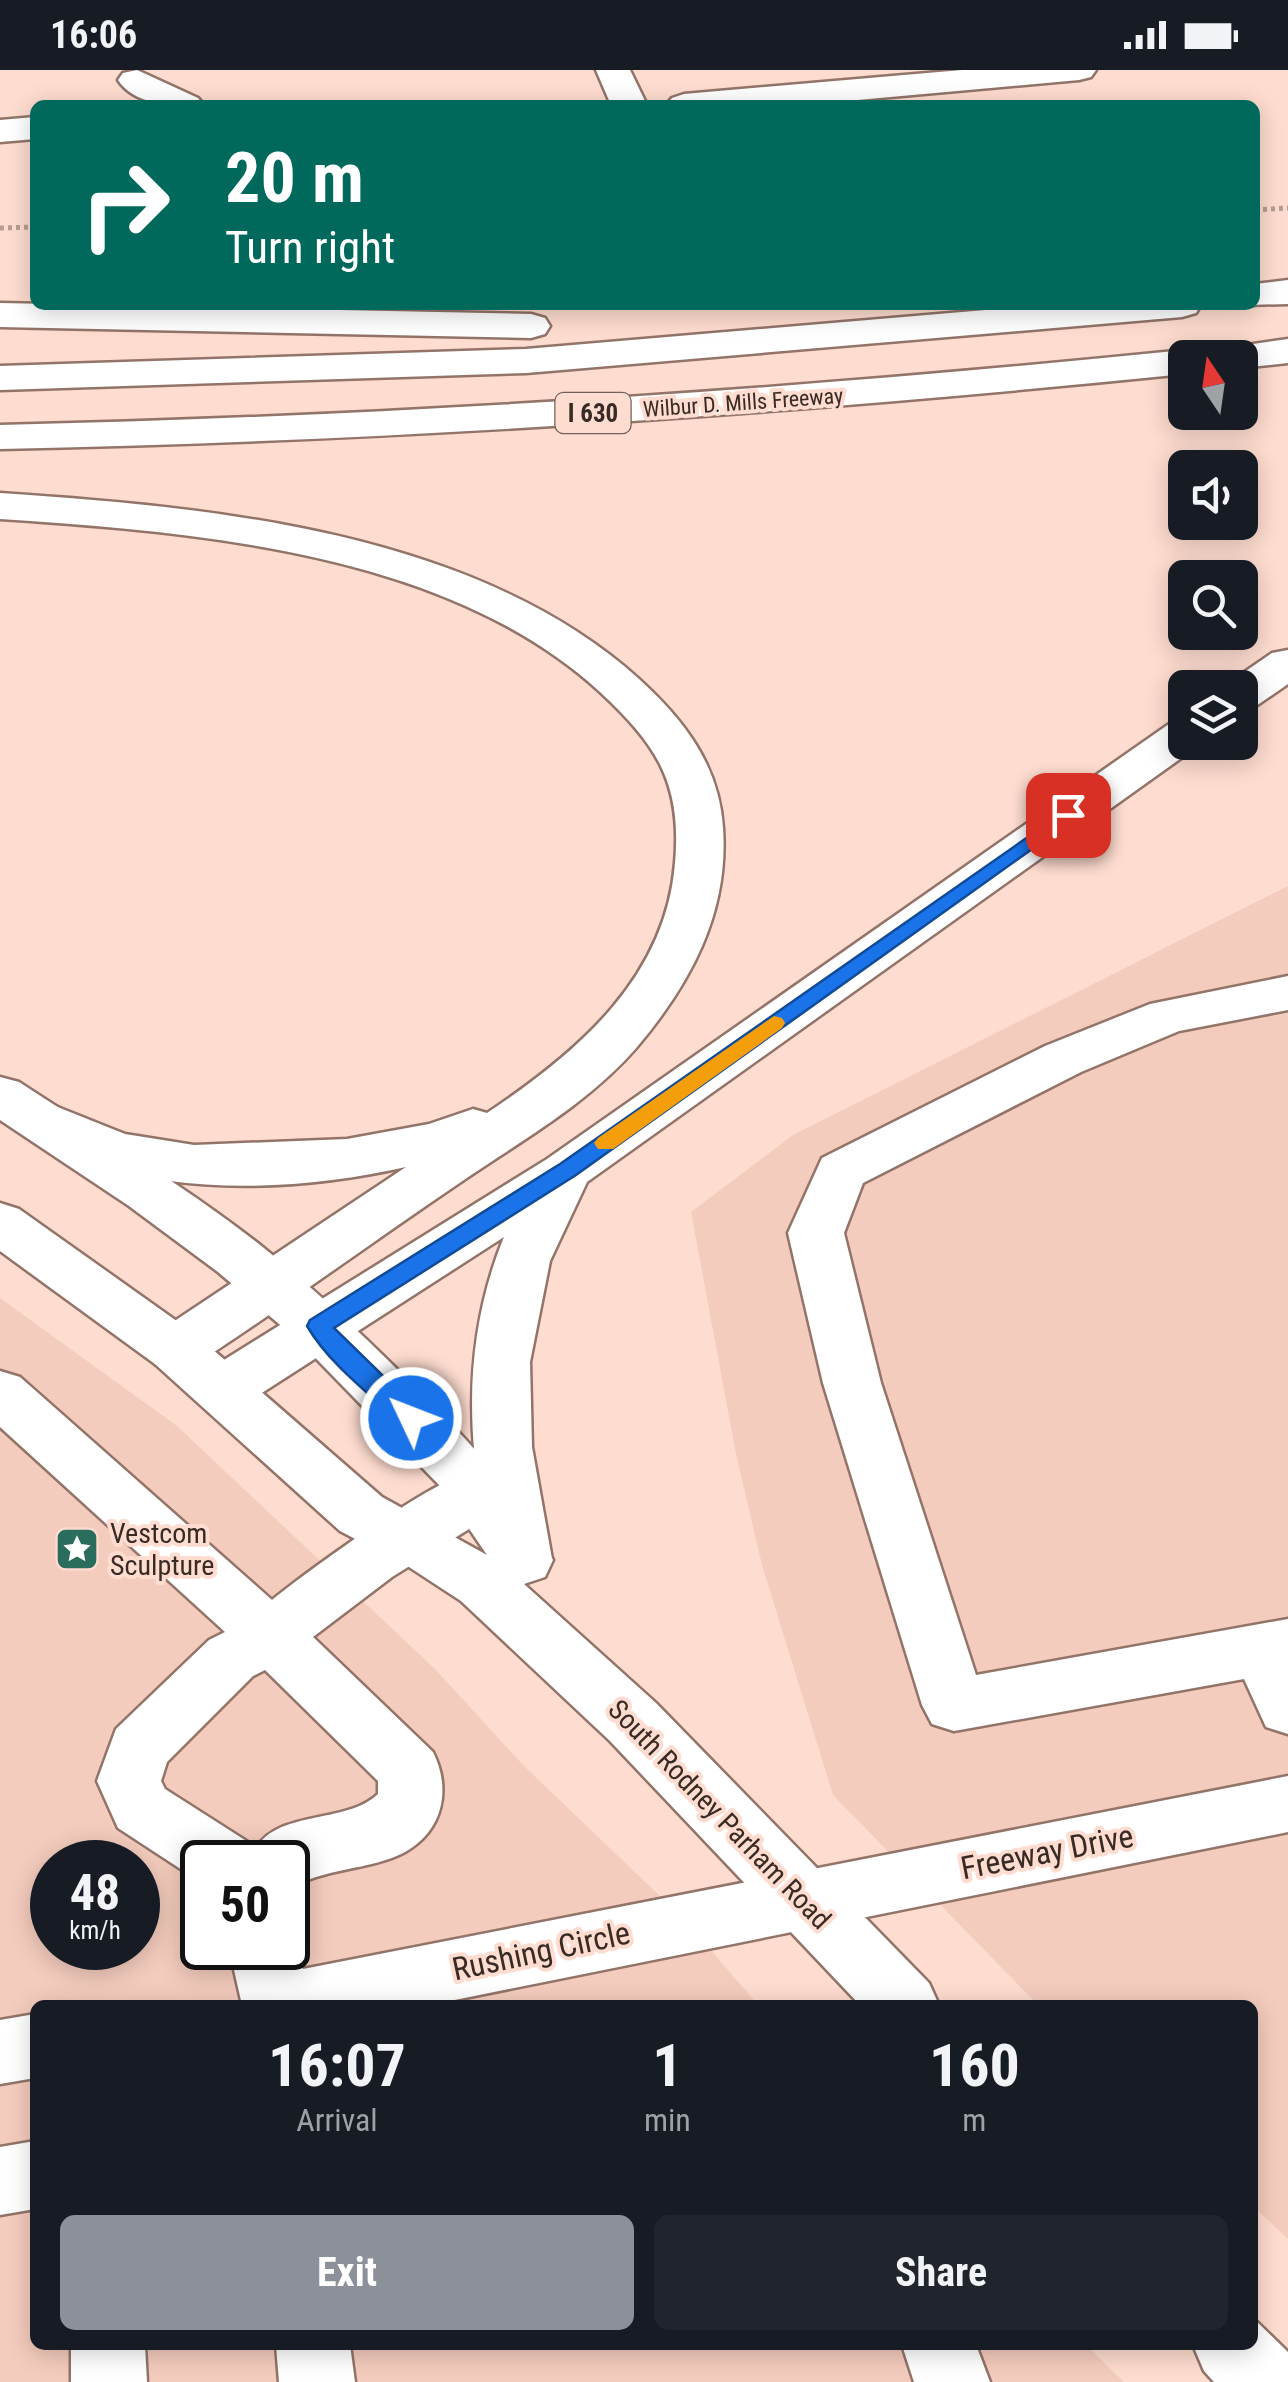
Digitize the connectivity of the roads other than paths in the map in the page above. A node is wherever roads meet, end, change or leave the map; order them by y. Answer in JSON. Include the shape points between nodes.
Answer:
{"nodes":[{"id":1,"x":613,"y":70,"type":"edge"},
{"id":2,"x":1079,"y":70,"type":"edge"},
{"id":3,"x":134,"y":75,"type":"edge"},
{"id":4,"x":111,"y":100,"type":"edge"},
{"id":5,"x":177,"y":100,"type":"edge"},
{"id":6,"x":628,"y":100,"type":"edge"},
{"id":7,"x":740,"y":100,"type":"edge"},
{"id":8,"x":30,"y":128,"type":"edge"},
{"id":9,"x":0,"y":131,"type":"edge"},
{"id":10,"x":1288,"y":292,"type":"edge"},
{"id":11,"x":1260,"y":295,"type":"edge"},
{"id":12,"x":1127,"y":310,"type":"edge"},
{"id":13,"x":0,"y":315,"type":"edge"},
{"id":14,"x":994,"y":322,"type":"junction"},
{"id":15,"x":1288,"y":351,"type":"edge"},
{"id":16,"x":1258,"y":354,"type":"edge"},
{"id":17,"x":1168,"y":364,"type":"edge"},
{"id":18,"x":0,"y":378,"type":"edge"},
{"id":19,"x":0,"y":436,"type":"edge"},
{"id":20,"x":0,"y":506,"type":"edge"},
{"id":21,"x":1288,"y":663,"type":"edge"},
{"id":22,"x":1258,"y":684,"type":"edge"},
{"id":23,"x":1168,"y":746,"type":"edge"},
{"id":24,"x":1288,"y":993,"type":"edge"},
{"id":25,"x":548,"y":1094,"type":"junction"},
{"id":26,"x":15,"y":1104,"type":"edge"},
{"id":27,"x":568,"y":1170,"type":"junction"},
{"id":28,"x":0,"y":1223,"type":"edge"},
{"id":29,"x":271,"y":1288,"type":"junction"},
{"id":30,"x":319,"y":1326,"type":"junction"},
{"id":31,"x":175,"y":1350,"type":"junction"},
{"id":32,"x":224,"y":1388,"type":"junction"},
{"id":33,"x":0,"y":1393,"type":"edge"},
{"id":34,"x":477,"y":1494,"type":"junction"},
{"id":35,"x":405,"y":1536,"type":"junction"},
{"id":36,"x":522,"y":1560,"type":"junction"},
{"id":37,"x":532,"y":1627,"type":"junction"},
{"id":38,"x":272,"y":1636,"type":"junction"},
{"id":39,"x":1276,"y":1648,"type":"edge"},
{"id":40,"x":1288,"y":1708,"type":"edge"},
{"id":41,"x":1288,"y":1804,"type":"edge"},
{"id":42,"x":191,"y":1840,"type":"edge"},
{"id":43,"x":310,"y":1849,"type":"edge"},
{"id":44,"x":806,"y":1901,"type":"junction"},
{"id":45,"x":269,"y":1970,"type":"edge"},
{"id":46,"x":277,"y":2000,"type":"edge"},
{"id":47,"x":302,"y":2000,"type":"edge"},
{"id":48,"x":899,"y":2000,"type":"edge"},
{"id":49,"x":30,"y":2047,"type":"edge"},
{"id":50,"x":0,"y":2052,"type":"edge"},
{"id":51,"x":30,"y":2176,"type":"edge"},
{"id":52,"x":0,"y":2181,"type":"edge"},
{"id":53,"x":108,"y":2350,"type":"edge"},
{"id":54,"x":314,"y":2350,"type":"edge"},
{"id":55,"x":941,"y":2350,"type":"edge"},
{"id":56,"x":1235,"y":2350,"type":"edge"},
{"id":57,"x":109,"y":2382,"type":"edge"},
{"id":58,"x":317,"y":2382,"type":"edge"},
{"id":59,"x":952,"y":2382,"type":"edge"},
{"id":60,"x":1265,"y":2382,"type":"edge"}],
"edges":[{"from":1,"to":6,"type":"main road"},
{"from":2,"to":7,"type":"main road"},
{"from":3,"to":4,"type":"main road"},
{"from":3,"to":5,"type":"main road"},
{"from":8,"to":9,"type":"main road"},
{"from":10,"to":11,"type":"main road"},
{"from":12,"to":14,"type":"main road","number":"I 630"},
{"from":13,"to":14,"type":"main road","via":[[550,326]]},
{"from":14,"to":18,"type":"main road","number":"I 630","via":[[526,360]]},
{"from":15,"to":16,"type":"main road"},
{"from":17,"to":19,"type":"main road","name":"Wilbur D. Mills Freeway","number":"I 630","via":[[945,388],[594,413]]},
{"from":20,"to":25,"type":"main road","via":[[214,528],[402,570],[562,638],[624,685],[677,743],[692,778],[700,856],[694,914],[635,1013],[594,1061]]},
{"from":21,"to":22,"type":"main road"},
{"from":23,"to":27,"type":"main road"},
{"from":24,"to":39,"type":"main road","via":[[1168,1016],[889,1146],[841,1171],[816,1233],[852,1384],[954,1705]]},
{"from":25,"to":26,"type":"main road","via":[[452,1137],[302,1162],[131,1154]]},
{"from":25,"to":29,"type":"main road"},
{"from":26,"to":29,"type":"main road","via":[[148,1192]]},
{"from":27,"to":30,"type":"main road"},
{"from":27,"to":36,"type":"main road","via":[[546,1202],[517,1270],[501,1368],[501,1432]]},
{"from":28,"to":31,"type":"main road","name":"South Rodney Parham Road"},
{"from":29,"to":30,"type":"main road"},
{"from":29,"to":31,"type":"main road"},
{"from":30,"to":32,"type":"main road"},
{"from":30,"to":34,"type":"main road","via":[[434,1440]]},
{"from":31,"to":32,"type":"main road","name":"South Rodney Parham Road"},
{"from":32,"to":35,"type":"main road","name":"South Rodney Parham Road","via":[[360,1514]]},
{"from":33,"to":38,"type":"main road"},
{"from":34,"to":35,"type":"main road"},
{"from":34,"to":36,"type":"main road"},
{"from":35,"to":37,"type":"main road","name":"South Rodney Parham Road","via":[[484,1584]]},
{"from":35,"to":38,"type":"main road","via":[[315,1596]]},
{"from":36,"to":37,"type":"main road"},
{"from":37,"to":44,"type":"main road","name":"South Rodney Parham Road"},
{"from":38,"to":42,"type":"main road","via":[[232,1658],[138,1748],[129,1781],[141,1808]]},
{"from":38,"to":43,"type":"main road","via":[[410,1771],[411,1804],[384,1831]]},
{"from":39,"to":40,"type":"main road"},
{"from":41,"to":44,"type":"main road","name":"Freeway Drive"},
{"from":44,"to":47,"type":"main road","name":"Rushing Circle"},
{"from":44,"to":48,"type":"main road","name":"South Rodney Parham Road"},
{"from":45,"to":46,"type":"main road"},
{"from":49,"to":50,"type":"main road"},
{"from":51,"to":52,"type":"main road"},
{"from":53,"to":57,"type":"main road"},
{"from":54,"to":58,"type":"main road"},
{"from":55,"to":59,"type":"main road"},
{"from":56,"to":60,"type":"main road"}]}
